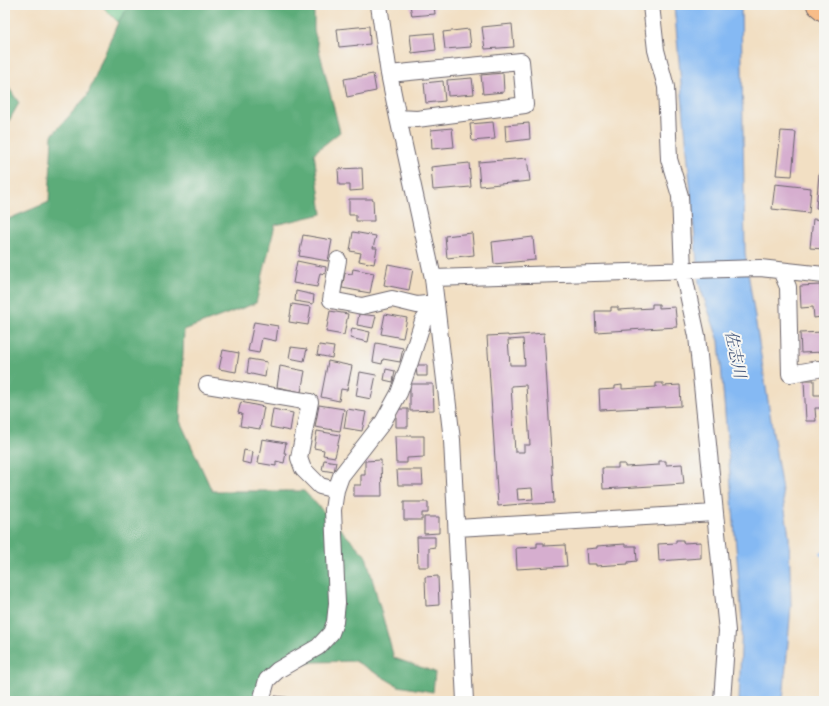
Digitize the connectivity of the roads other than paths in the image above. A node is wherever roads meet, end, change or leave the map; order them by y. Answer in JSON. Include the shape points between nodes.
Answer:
{"nodes":[{"id":1,"x":379,"y":5,"type":"edge"},
{"id":2,"x":651,"y":5,"type":"edge"},
{"id":3,"x":818,"y":5,"type":"edge"},
{"id":4,"x":824,"y":10,"type":"edge"},
{"id":5,"x":390,"y":74,"type":"junction"},
{"id":6,"x":398,"y":118,"type":"junction"},
{"id":7,"x":338,"y":260,"type":"dead end"},
{"id":8,"x":683,"y":271,"type":"junction"},
{"id":9,"x":781,"y":271,"type":"junction"},
{"id":10,"x":824,"y":275,"type":"edge"},
{"id":11,"x":433,"y":278,"type":"junction"},
{"id":12,"x":436,"y":303,"type":"junction"},
{"id":13,"x":818,"y":369,"type":"dead end"},
{"id":14,"x":207,"y":385,"type":"dead end"},
{"id":15,"x":336,"y":490,"type":"junction"},
{"id":16,"x":715,"y":513,"type":"junction"},
{"id":17,"x":457,"y":528,"type":"junction"},
{"id":18,"x":261,"y":701,"type":"edge"},
{"id":19,"x":465,"y":701,"type":"edge"},
{"id":20,"x":722,"y":701,"type":"edge"}],
"edges":[{"from":1,"to":5,"type":"street"},
{"from":2,"to":8,"type":"street","via":[[656,50],[666,87],[669,159],[680,196]]},
{"from":3,"to":4,"type":"highway"},
{"from":5,"to":6,"type":"street"},
{"from":5,"to":6,"type":"street","via":[[521,61],[526,105],[417,119]]},
{"from":6,"to":11,"type":"street"},
{"from":7,"to":12,"type":"street","via":[[331,300],[362,306],[392,299],[417,305]]},
{"from":8,"to":9,"type":"street","via":[[760,268]]},
{"from":8,"to":11,"type":"street"},
{"from":8,"to":16,"type":"street","via":[[697,336]]},
{"from":9,"to":10,"type":"street"},
{"from":9,"to":13,"type":"street","via":[[788,288],[790,374]]},
{"from":11,"to":12,"type":"street"},
{"from":12,"to":15,"type":"street","via":[[423,321],[399,393],[383,422],[341,476]]},
{"from":12,"to":17,"type":"street","via":[[452,440]]},
{"from":14,"to":15,"type":"street","via":[[310,402],[299,458],[303,469],[320,486]]},
{"from":15,"to":18,"type":"street","via":[[333,510],[337,603],[335,622],[331,633],[318,647],[278,670],[267,680]]},
{"from":16,"to":17,"type":"street"},
{"from":16,"to":20,"type":"street","via":[[727,631]]},
{"from":17,"to":19,"type":"street"}]}
